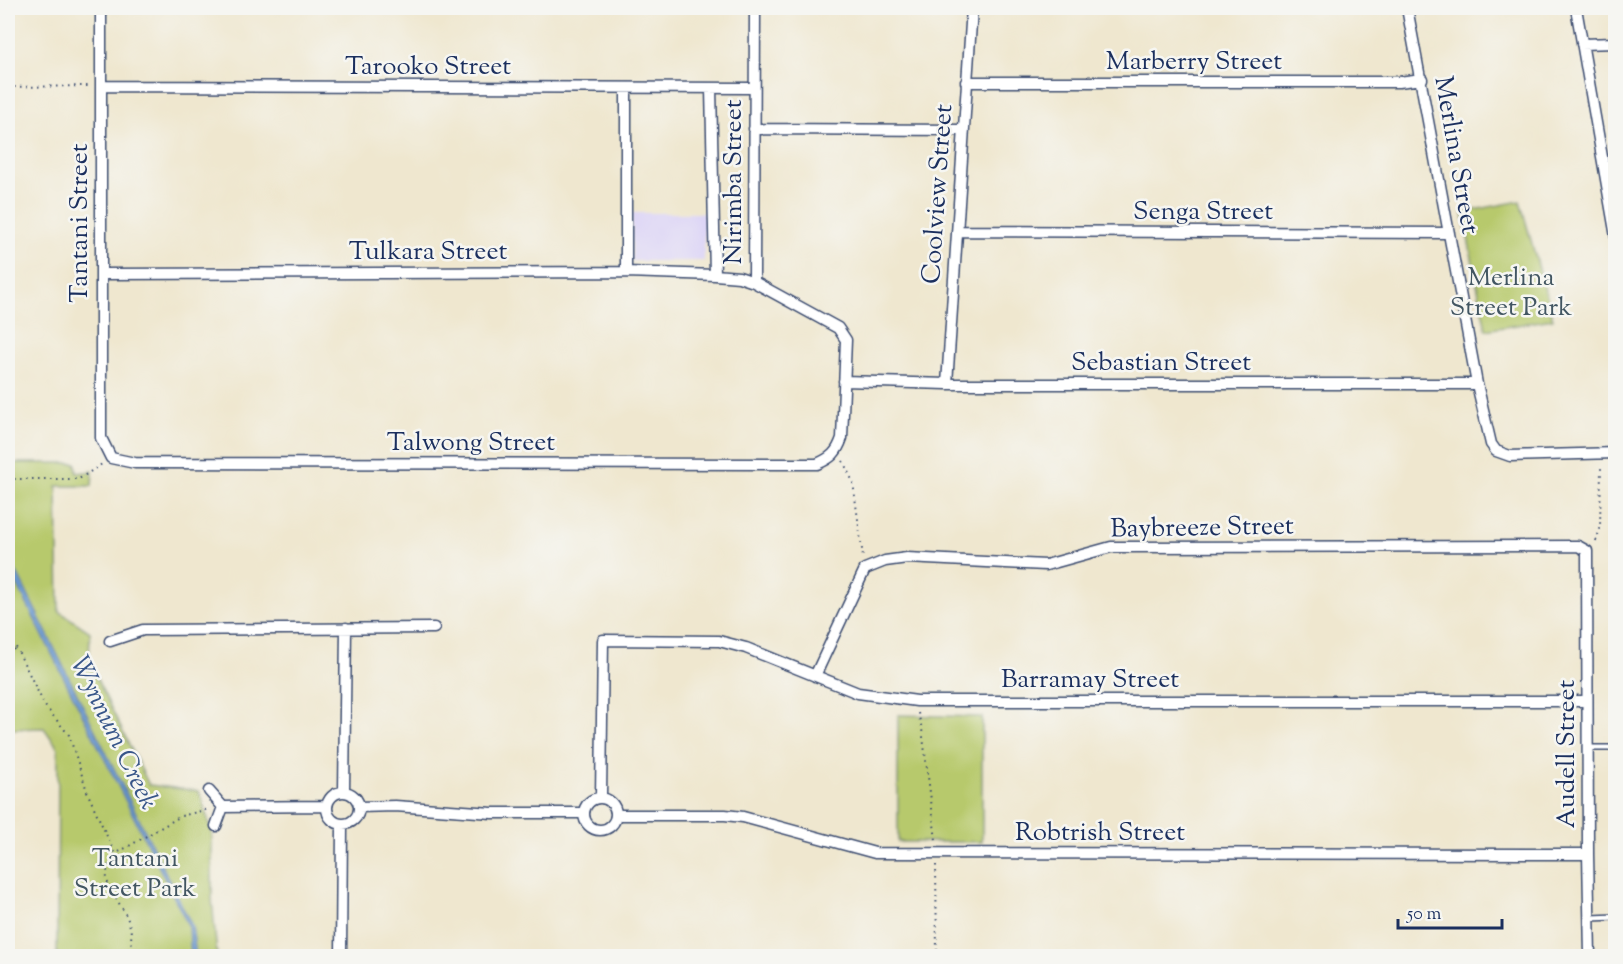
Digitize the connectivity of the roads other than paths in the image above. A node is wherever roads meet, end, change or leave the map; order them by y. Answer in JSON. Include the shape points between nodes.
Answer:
{"nodes":[{"id":1,"x":101,"y":8,"type":"edge"},
{"id":2,"x":755,"y":8,"type":"edge"},
{"id":3,"x":972,"y":8,"type":"edge"},
{"id":4,"x":1407,"y":8,"type":"edge"},
{"id":5,"x":1576,"y":8,"type":"edge"},
{"id":6,"x":1616,"y":43,"type":"edge"},
{"id":7,"x":1582,"y":44,"type":"junction"},
{"id":8,"x":1422,"y":79,"type":"junction"},
{"id":9,"x":966,"y":82,"type":"junction"},
{"id":10,"x":101,"y":86,"type":"junction"},
{"id":11,"x":626,"y":88,"type":"junction"},
{"id":12,"x":711,"y":88,"type":"junction"},
{"id":13,"x":754,"y":88,"type":"junction"},
{"id":14,"x":754,"y":129,"type":"junction"},
{"id":15,"x":963,"y":130,"type":"junction"},
{"id":16,"x":957,"y":231,"type":"junction"},
{"id":17,"x":1449,"y":233,"type":"junction"},
{"id":18,"x":1616,"y":237,"type":"edge"},
{"id":19,"x":626,"y":272,"type":"junction"},
{"id":20,"x":101,"y":274,"type":"junction"},
{"id":21,"x":715,"y":274,"type":"junction"},
{"id":22,"x":754,"y":282,"type":"junction"},
{"id":23,"x":844,"y":381,"type":"junction"},
{"id":24,"x":946,"y":384,"type":"junction"},
{"id":25,"x":1478,"y":384,"type":"junction"},
{"id":26,"x":1616,"y":453,"type":"edge"},
{"id":27,"x":111,"y":458,"type":"joint"},
{"id":28,"x":1590,"y":548,"type":"joint"},
{"id":29,"x":346,"y":628,"type":"junction"},
{"id":30,"x":434,"y":628,"type":"dead end"},
{"id":31,"x":110,"y":641,"type":"dead end"},
{"id":32,"x":815,"y":676,"type":"junction"},
{"id":33,"x":1587,"y":701,"type":"junction"},
{"id":34,"x":1587,"y":748,"type":"junction"},
{"id":35,"x":1616,"y":748,"type":"edge"},
{"id":36,"x":209,"y":791,"type":"dead end"},
{"id":37,"x":344,"y":792,"type":"junction"},
{"id":38,"x":602,"y":797,"type":"junction"},
{"id":39,"x":327,"y":806,"type":"junction"},
{"id":40,"x":223,"y":807,"type":"junction"},
{"id":41,"x":359,"y":807,"type":"junction"},
{"id":42,"x":584,"y":813,"type":"junction"},
{"id":43,"x":617,"y":815,"type":"junction"},
{"id":44,"x":342,"y":825,"type":"junction"},
{"id":45,"x":216,"y":826,"type":"dead end"},
{"id":46,"x":1588,"y":855,"type":"junction"},
{"id":47,"x":1616,"y":917,"type":"edge"},
{"id":48,"x":1590,"y":918,"type":"junction"},
{"id":49,"x":341,"y":957,"type":"edge"},
{"id":50,"x":1590,"y":957,"type":"edge"}],
"edges":[{"from":1,"to":10,"type":"street","name":"Tantani Street"},
{"from":2,"to":13,"type":"street","name":"Nirimba Street"},
{"from":3,"to":9,"type":"street","name":"Coolview Street"},
{"from":4,"to":8,"type":"street","name":"Merlina Street"},
{"from":5,"to":7,"type":"street"},
{"from":6,"to":7,"type":"street"},
{"from":7,"to":18,"type":"street"},
{"from":8,"to":9,"type":"street","name":"Marberry Street"},
{"from":8,"to":17,"type":"street","name":"Merlina Street"},
{"from":9,"to":15,"type":"street","name":"Coolview Street"},
{"from":10,"to":11,"type":"street","name":"Tarooko Street"},
{"from":10,"to":20,"type":"street","name":"Tantani Street"},
{"from":11,"to":12,"type":"street","name":"Tarooko Street"},
{"from":11,"to":19,"type":"street"},
{"from":12,"to":13,"type":"street","name":"Tarooko Street"},
{"from":12,"to":21,"type":"street","name":"Nirimba Street"},
{"from":13,"to":14,"type":"street","name":"Nirimba Street"},
{"from":14,"to":15,"type":"street"},
{"from":14,"to":22,"type":"street","name":"Nirimba Street"},
{"from":15,"to":16,"type":"street","name":"Coolview Street"},
{"from":16,"to":17,"type":"street","name":"Senga Street"},
{"from":16,"to":24,"type":"street","name":"Coolview Street"},
{"from":17,"to":25,"type":"street","name":"Merlina Street"},
{"from":19,"to":20,"type":"street","name":"Tulkara Street"},
{"from":19,"to":21,"type":"street","name":"Tulkara Street"},
{"from":20,"to":27,"type":"street","name":"Tantani Street","via":[[101,438]]},
{"from":21,"to":22,"type":"street","name":"Tulkara Street"},
{"from":22,"to":23,"type":"street","name":"Nirimba Street","via":[[838,327],[846,340]]},
{"from":23,"to":24,"type":"street","name":"Sebastian Street"},
{"from":23,"to":27,"type":"street","name":"Talwong Street","via":[[842,438],[837,452],[817,464],[135,463]]},
{"from":24,"to":25,"type":"street","name":"Sebastian Street"},
{"from":25,"to":26,"type":"street","name":"Merlina Street","via":[[1489,437],[1496,451],[1510,456]]},
{"from":28,"to":32,"type":"street","name":"Baybreeze Street","via":[[1111,547],[1046,565],[906,558],[885,561],[865,569]]},
{"from":28,"to":33,"type":"street","name":"Audell Street"},
{"from":29,"to":30,"type":"street"},
{"from":29,"to":31,"type":"street","via":[[142,630]]},
{"from":29,"to":37,"type":"street"},
{"from":32,"to":33,"type":"street","name":"Barramay Street","via":[[858,693],[917,701]]},
{"from":32,"to":38,"type":"street","name":"Barramay Street","via":[[719,641],[603,640]]},
{"from":33,"to":34,"type":"street","name":"Audell Street"},
{"from":34,"to":35,"type":"lane"},
{"from":34,"to":46,"type":"street","name":"Audell Street"},
{"from":36,"to":40,"type":"street"},
{"from":37,"to":39,"type":"street","via":[[329,799]]},
{"from":37,"to":41,"type":"street","via":[[352,794]]},
{"from":38,"to":42,"type":"street","via":[[589,801]]},
{"from":38,"to":43,"type":"street","via":[[613,803]]},
{"from":39,"to":40,"type":"street"},
{"from":39,"to":44,"type":"street","via":[[330,819]]},
{"from":40,"to":45,"type":"street"},
{"from":41,"to":42,"type":"street"},
{"from":41,"to":44,"type":"street","via":[[356,819]]},
{"from":42,"to":43,"type":"street","via":[[588,825],[599,831],[611,826]]},
{"from":43,"to":46,"type":"street","name":"Robtrish Street","via":[[725,815],[875,853]]},
{"from":44,"to":49,"type":"street"},
{"from":46,"to":48,"type":"street","name":"Audell Street"},
{"from":47,"to":48,"type":"lane"},
{"from":48,"to":50,"type":"street","name":"Audell Street"}]}
